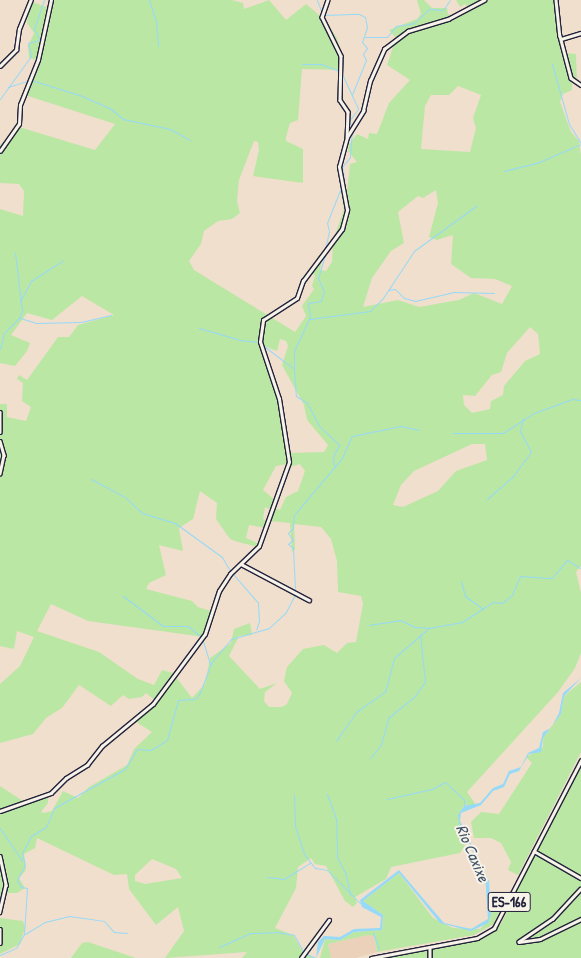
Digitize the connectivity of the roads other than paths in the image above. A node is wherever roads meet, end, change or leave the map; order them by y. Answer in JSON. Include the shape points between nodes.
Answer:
{"nodes":[{"id":1,"x":31,"y":0,"type":"edge"},
{"id":2,"x":52,"y":0,"type":"edge"},
{"id":3,"x":328,"y":0,"type":"edge"},
{"id":4,"x":484,"y":0,"type":"edge"},
{"id":5,"x":556,"y":0,"type":"edge"},
{"id":6,"x":581,"y":33,"type":"edge"},
{"id":7,"x":561,"y":39,"type":"junction"},
{"id":8,"x":0,"y":66,"type":"edge"},
{"id":9,"x":581,"y":85,"type":"edge"},
{"id":10,"x":347,"y":137,"type":"junction"},
{"id":11,"x":0,"y":151,"type":"edge"},
{"id":12,"x":0,"y":412,"type":"edge"},
{"id":13,"x":0,"y":432,"type":"edge"},
{"id":14,"x":0,"y":441,"type":"edge"},
{"id":15,"x":0,"y":474,"type":"edge"},
{"id":16,"x":241,"y":564,"type":"junction"},
{"id":17,"x":309,"y":600,"type":"dead end"},
{"id":18,"x":581,"y":760,"type":"edge"},
{"id":19,"x":0,"y":811,"type":"edge"},
{"id":20,"x":534,"y":851,"type":"junction"},
{"id":21,"x":0,"y":856,"type":"edge"},
{"id":22,"x":581,"y":878,"type":"edge"},
{"id":23,"x":581,"y":890,"type":"edge"},
{"id":24,"x":0,"y":912,"type":"edge"},
{"id":25,"x":581,"y":919,"type":"edge"},
{"id":26,"x":330,"y":920,"type":"dead end"},
{"id":27,"x":0,"y":929,"type":"edge"},
{"id":28,"x":0,"y":943,"type":"edge"},
{"id":29,"x":430,"y":947,"type":"junction"},
{"id":30,"x":301,"y":958,"type":"edge"},
{"id":31,"x":371,"y":958,"type":"edge"},
{"id":32,"x":430,"y":958,"type":"edge"}],
"edges":[{"from":1,"to":8,"type":"street","via":[[19,29],[16,50]]},
{"from":2,"to":11,"type":"street","via":[[38,60],[20,105],[19,124]]},
{"from":3,"to":10,"type":"street","via":[[322,17],[341,56],[340,100],[348,112]]},
{"from":4,"to":10,"type":"street","via":[[448,19],[408,31],[393,40],[384,49],[370,81],[362,111]]},
{"from":5,"to":7,"type":"street"},
{"from":6,"to":7,"type":"street"},
{"from":7,"to":9,"type":"street","via":[[571,78]]},
{"from":10,"to":16,"type":"street","via":[[338,167],[347,210],[342,229],[303,281],[297,298],[263,320],[260,342],[279,399],[289,462],[264,538],[254,553]]},
{"from":12,"to":13,"type":"street"},
{"from":14,"to":15,"type":"street","via":[[4,455]]},
{"from":16,"to":17,"type":"street"},
{"from":16,"to":19,"type":"street","via":[[219,591],[214,615],[194,653],[173,674],[153,704],[102,746],[87,765],[66,778],[51,793]]},
{"from":18,"to":20,"type":"main road","number":"ES-166"},
{"from":20,"to":22,"type":"street"},
{"from":20,"to":29,"type":"main road","number":"ES-166","via":[[494,928],[477,938]]},
{"from":21,"to":24,"type":"street","via":[[6,885]]},
{"from":23,"to":25,"type":"street","via":[[553,919],[519,942],[540,939]]},
{"from":26,"to":30,"type":"street"},
{"from":27,"to":28,"type":"street"},
{"from":29,"to":31,"type":"main road","number":"ES-166"},
{"from":29,"to":32,"type":"street"}]}
